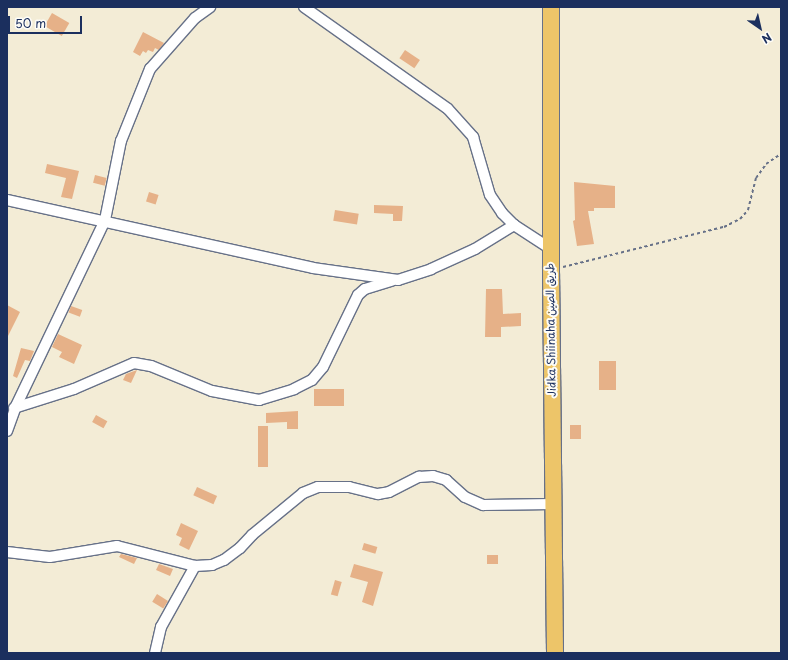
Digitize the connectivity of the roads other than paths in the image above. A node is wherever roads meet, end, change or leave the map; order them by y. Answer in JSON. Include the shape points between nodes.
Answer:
{"nodes":[{"id":1,"x":210,"y":7,"type":"edge"},
{"id":2,"x":304,"y":7,"type":"edge"},
{"id":3,"x":551,"y":7,"type":"edge"},
{"id":4,"x":7,"y":200,"type":"edge"},
{"id":5,"x":105,"y":220,"type":"junction"},
{"id":6,"x":514,"y":225,"type":"junction"},
{"id":7,"x":551,"y":249,"type":"junction"},
{"id":8,"x":398,"y":280,"type":"junction"},
{"id":9,"x":16,"y":406,"type":"junction"},
{"id":10,"x":7,"y":413,"type":"edge"},
{"id":11,"x":7,"y":431,"type":"edge"},
{"id":12,"x":553,"y":504,"type":"junction"},
{"id":13,"x":7,"y":552,"type":"edge"},
{"id":14,"x":195,"y":566,"type":"junction"},
{"id":15,"x":154,"y":653,"type":"edge"},
{"id":16,"x":555,"y":653,"type":"edge"}],
"edges":[{"from":1,"to":5,"type":"street","via":[[195,18],[150,69],[121,141]]},
{"from":2,"to":6,"type":"street","via":[[448,109],[473,137],[490,195]]},
{"from":3,"to":7,"type":"main road","name":"Jidka Shiinaha طريق الصين"},
{"from":4,"to":5,"type":"street"},
{"from":5,"to":8,"type":"street","via":[[313,268]]},
{"from":5,"to":9,"type":"street"},
{"from":6,"to":7,"type":"street"},
{"from":6,"to":8,"type":"street","via":[[475,249],[431,269]]},
{"from":7,"to":12,"type":"main road","name":"Jidka Shiinaha طريق الصين"},
{"from":8,"to":9,"type":"street","via":[[376,285],[358,294],[323,367],[312,380],[294,389],[259,400],[212,391],[151,366],[134,363],[53,397]]},
{"from":9,"to":10,"type":"street"},
{"from":9,"to":11,"type":"street"},
{"from":12,"to":14,"type":"street","via":[[483,505],[465,496],[446,480],[433,476],[419,477],[389,492],[378,494],[349,487],[318,487],[303,493],[282,509],[224,560],[212,565]]},
{"from":12,"to":16,"type":"main road","name":"Jidka Shiinaha طريق الصين"},
{"from":13,"to":14,"type":"street","via":[[50,557],[117,546]]},
{"from":14,"to":15,"type":"street","via":[[161,627]]}]}
